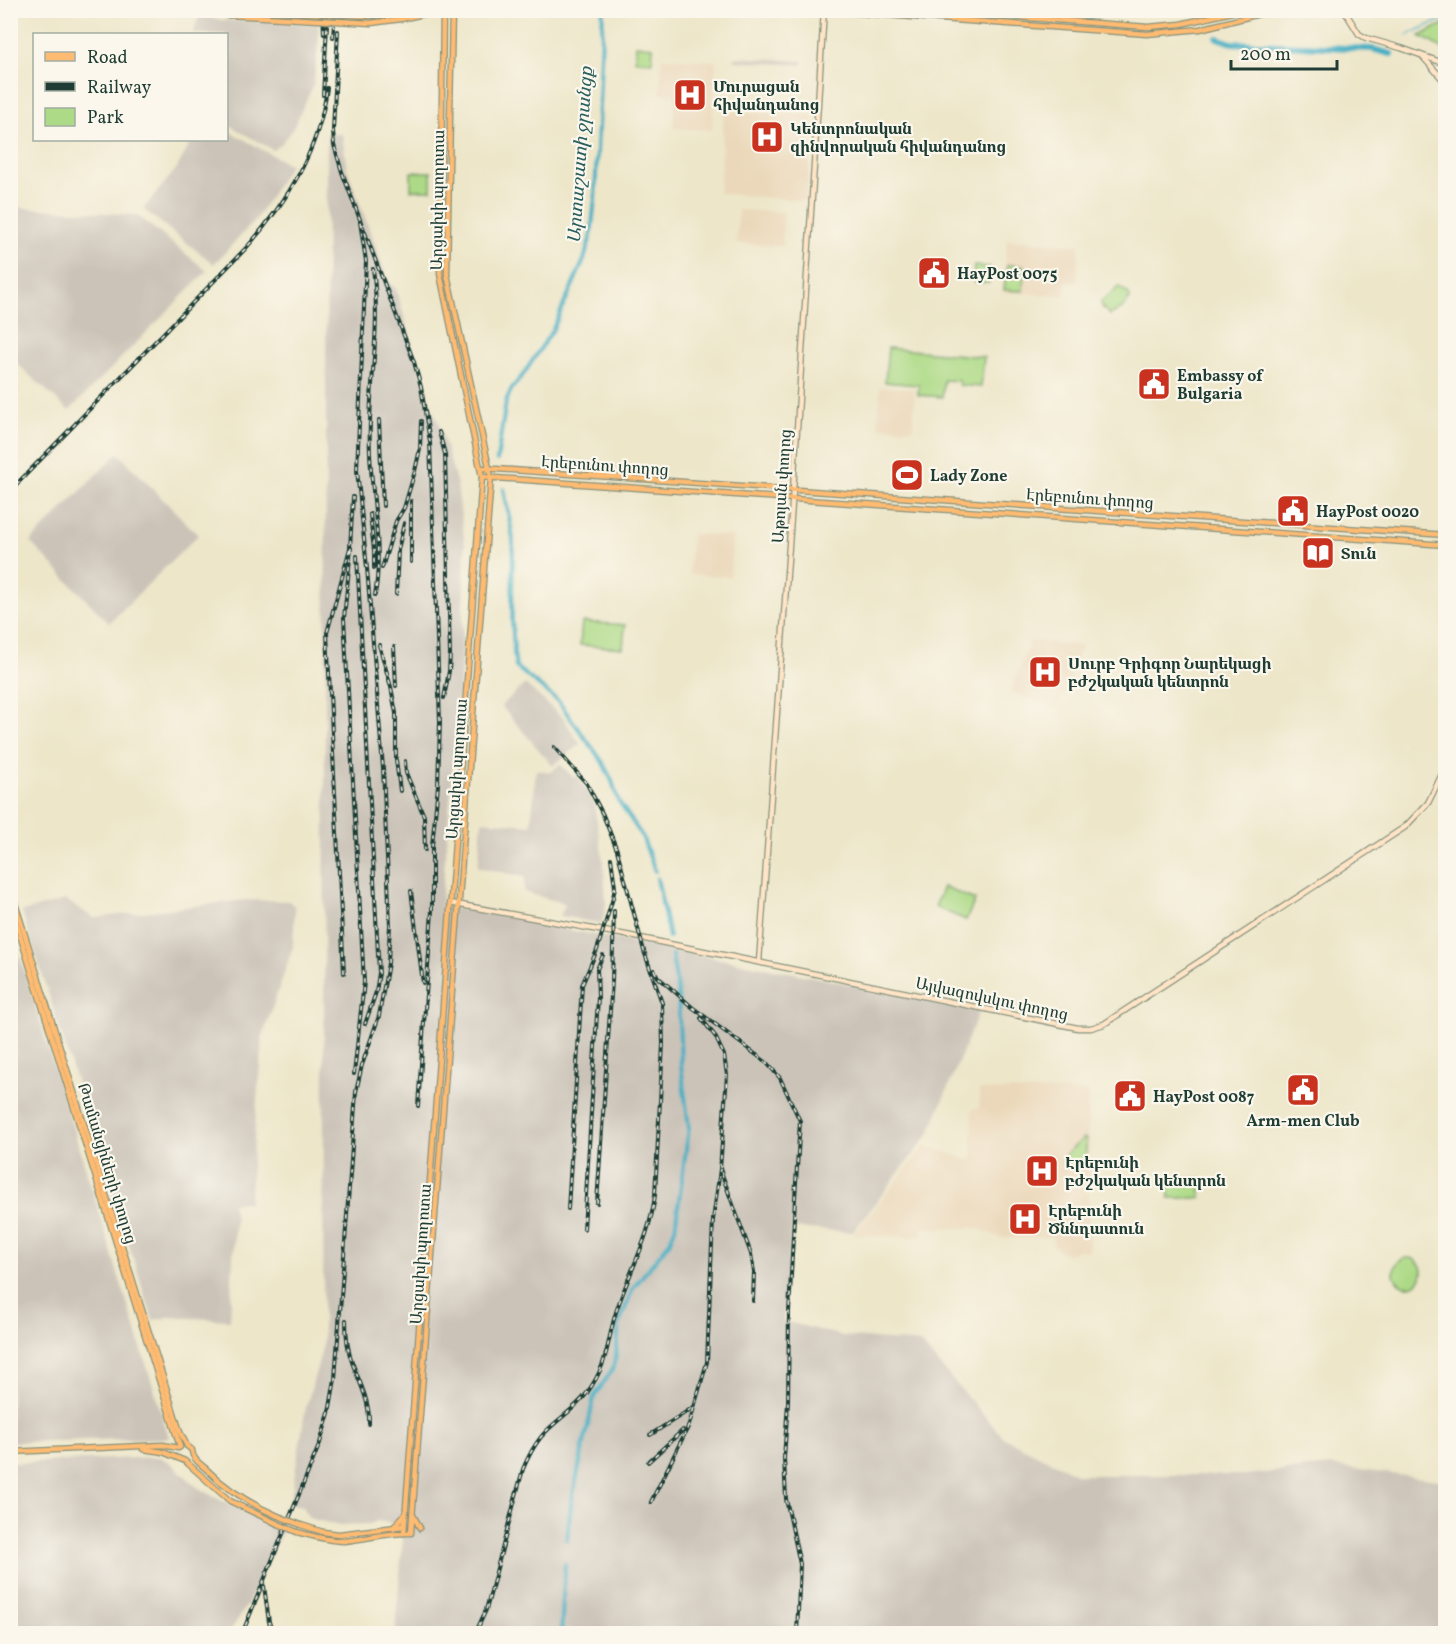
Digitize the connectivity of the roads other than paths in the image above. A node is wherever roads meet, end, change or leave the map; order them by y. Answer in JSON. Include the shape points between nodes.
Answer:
{"nodes":[{"id":1,"x":201,"y":10,"type":"edge"},
{"id":2,"x":250,"y":10,"type":"edge"},
{"id":3,"x":409,"y":10,"type":"edge"},
{"id":4,"x":442,"y":10,"type":"edge"},
{"id":5,"x":452,"y":10,"type":"edge"},
{"id":6,"x":817,"y":10,"type":"edge"},
{"id":7,"x":924,"y":10,"type":"edge"},
{"id":8,"x":1241,"y":10,"type":"edge"},
{"id":9,"x":1275,"y":10,"type":"edge"},
{"id":10,"x":1344,"y":10,"type":"edge"},
{"id":11,"x":824,"y":11,"type":"edge"},
{"id":12,"x":403,"y":12,"type":"edge"},
{"id":13,"x":1421,"y":55,"type":"junction"},
{"id":14,"x":1446,"y":64,"type":"edge"},
{"id":15,"x":1436,"y":72,"type":"junction"},
{"id":16,"x":1446,"y":83,"type":"edge"},
{"id":17,"x":442,"y":126,"type":"junction"},
{"id":18,"x":450,"y":126,"type":"junction"},
{"id":19,"x":449,"y":283,"type":"junction"},
{"id":20,"x":441,"y":285,"type":"junction"},
{"id":21,"x":464,"y":352,"type":"junction"},
{"id":22,"x":456,"y":354,"type":"junction"},
{"id":23,"x":482,"y":468,"type":"junction"},
{"id":24,"x":490,"y":469,"type":"junction"},
{"id":25,"x":482,"y":477,"type":"junction"},
{"id":26,"x":491,"y":477,"type":"junction"},
{"id":27,"x":793,"y":490,"type":"junction"},
{"id":28,"x":792,"y":498,"type":"junction"},
{"id":29,"x":1446,"y":535,"type":"edge"},
{"id":30,"x":1446,"y":545,"type":"edge"},
{"id":31,"x":1446,"y":766,"type":"edge"},
{"id":32,"x":10,"y":887,"type":"edge"},
{"id":33,"x":10,"y":903,"type":"edge"},
{"id":34,"x":450,"y":903,"type":"junction"},
{"id":35,"x":458,"y":903,"type":"junction"},
{"id":36,"x":759,"y":962,"type":"junction"},
{"id":37,"x":187,"y":1446,"type":"junction"},
{"id":38,"x":179,"y":1447,"type":"junction"},
{"id":39,"x":134,"y":1448,"type":"junction"},
{"id":40,"x":10,"y":1452,"type":"edge"},
{"id":41,"x":192,"y":1455,"type":"junction"},
{"id":42,"x":177,"y":1457,"type":"junction"},
{"id":43,"x":185,"y":1461,"type":"junction"},
{"id":44,"x":413,"y":1512,"type":"junction"},
{"id":45,"x":405,"y":1514,"type":"junction"},
{"id":46,"x":404,"y":1526,"type":"junction"},
{"id":47,"x":412,"y":1526,"type":"junction"},
{"id":48,"x":393,"y":1528,"type":"junction"},
{"id":49,"x":420,"y":1528,"type":"dead end"},
{"id":50,"x":404,"y":1533,"type":"junction"}],
"edges":[{"from":1,"to":4,"type":"main road","bridge":true,"via":[[370,23]]},
{"from":2,"to":12,"type":"main road","bridge":true,"via":[[371,16]]},
{"from":3,"to":12,"type":"main road"},
{"from":4,"to":17,"type":"main road","name":"Արցախի պողոտա"},
{"from":5,"to":18,"type":"main road","name":"Արցախի պողոտա"},
{"from":6,"to":11,"type":"main road"},
{"from":7,"to":8,"type":"main road","via":[[1148,27]]},
{"from":9,"to":11,"type":"main road","via":[[1164,34]]},
{"from":10,"to":13,"type":"main road","via":[[1359,34]]},
{"from":11,"to":27,"type":"main road","name":"Աթոյան փողոց"},
{"from":13,"to":14,"type":"main road"},
{"from":13,"to":15,"type":"main road"},
{"from":14,"to":15,"type":"main road"},
{"from":15,"to":16,"type":"main road"},
{"from":17,"to":18,"type":"main road"},
{"from":17,"to":20,"type":"main road","name":"Արցախի պողոտա"},
{"from":18,"to":19,"type":"main road","name":"Արցախի պողոտա"},
{"from":19,"to":20,"type":"main road"},
{"from":19,"to":21,"type":"main road","name":"Արցախի պողոտա"},
{"from":20,"to":22,"type":"main road","name":"Արցախի պողոտա"},
{"from":21,"to":22,"type":"main road"},
{"from":21,"to":24,"type":"main road","name":"Արցախի պողոտա"},
{"from":22,"to":23,"type":"main road","name":"Արցախի պողոտա"},
{"from":23,"to":24,"type":"main road","name":"Էրեբունու փողոց"},
{"from":23,"to":25,"type":"main road","name":"Արցախի պողոտա"},
{"from":24,"to":26,"type":"main road","name":"Արցախի պողոտա"},
{"from":24,"to":27,"type":"main road","name":"Էրեբունու փողոց"},
{"from":25,"to":26,"type":"main road","name":"Էրեբունու փողոց"},
{"from":25,"to":34,"type":"main road","name":"Արցախի պողոտա"},
{"from":26,"to":28,"type":"main road","name":"Էրեբունու փողոց"},
{"from":26,"to":35,"type":"main road","name":"Արցախի պողոտա"},
{"from":27,"to":28,"type":"main road","name":"Աթոյան փողոց"},
{"from":27,"to":29,"type":"main road","name":"Էրեբունու փողոց"},
{"from":28,"to":30,"type":"main road","name":"Էրեբունու փողոց"},
{"from":28,"to":36,"type":"main road","name":"Աթոյան փողոց"},
{"from":31,"to":36,"type":"main road","name":"Այվազովսկու փողոց","via":[[1428,802],[1405,827],[1176,978],[1104,1024],[1091,1028]]},
{"from":32,"to":37,"type":"main road","name":"Թամանցիների փողոց","via":[[171,1408]]},
{"from":33,"to":38,"type":"main road","name":"Թամանցիների փողոց"},
{"from":34,"to":35,"type":"main road","name":"Այվազովսկու փողոց"},
{"from":34,"to":45,"type":"main road","name":"Արցախի պողոտա"},
{"from":35,"to":36,"type":"main road","name":"Այվազովսկու փողոց"},
{"from":35,"to":44,"type":"main road","name":"Արցախի պողոտա"},
{"from":37,"to":38,"type":"main road"},
{"from":37,"to":41,"type":"main road","name":"Թամանցիների փողոց"},
{"from":38,"to":39,"type":"main road"},
{"from":38,"to":42,"type":"main road","name":"Թամանցիների փողոց"},
{"from":39,"to":40,"type":"main road"},
{"from":39,"to":42,"type":"main road"},
{"from":41,"to":43,"type":"main road"},
{"from":41,"to":48,"type":"main road","name":"Թամանցիների փողոց","bridge":true,"via":[[234,1494],[301,1525],[339,1534]]},
{"from":42,"to":43,"type":"main road"},
{"from":43,"to":50,"type":"main road","bridge":true,"via":[[230,1501],[297,1532],[345,1541]]},
{"from":44,"to":47,"type":"main road","name":"Արցախի պողոտա"},
{"from":44,"to":49,"type":"main road"},
{"from":45,"to":46,"type":"main road","name":"Արցախի պողոտա"},
{"from":45,"to":48,"type":"main road"},
{"from":46,"to":47,"type":"main road","name":"Թամանցիների փողոց"},
{"from":46,"to":48,"type":"main road","name":"Թամանցիների փողոց"},
{"from":46,"to":50,"type":"main road","name":"Արցախի պողոտա"},
{"from":47,"to":50,"type":"main road","name":"Արցախի պողոտա","via":[[411,1533]]}]}
